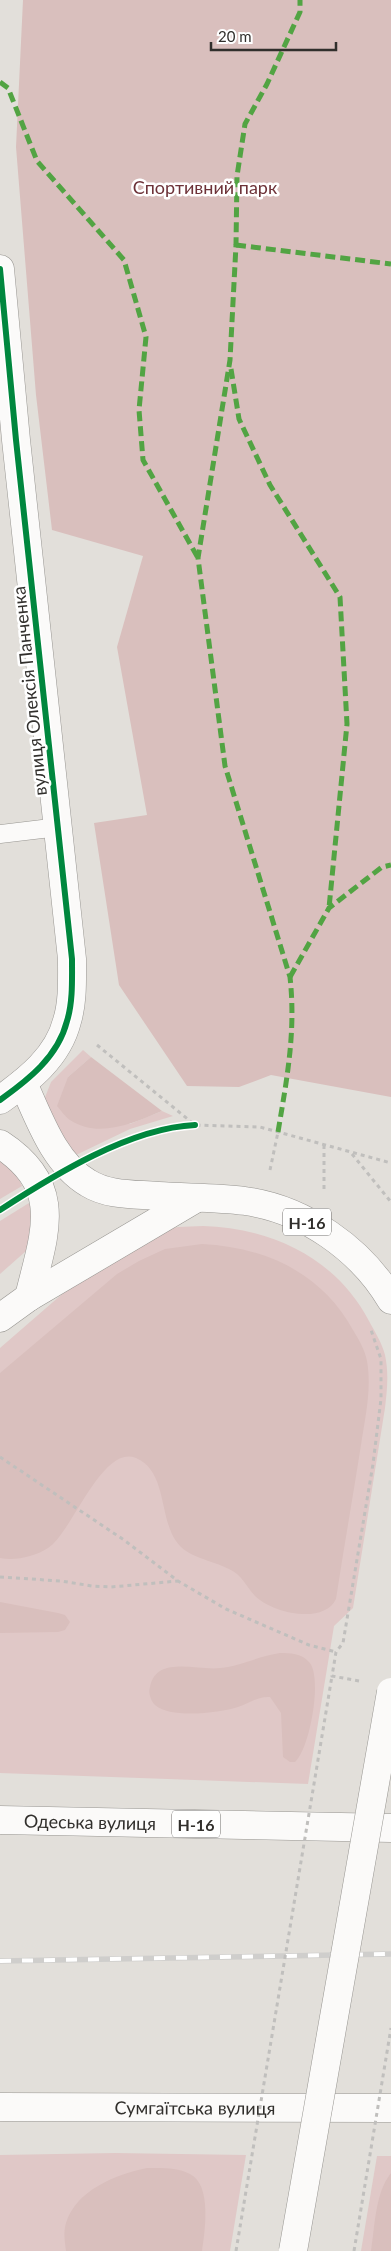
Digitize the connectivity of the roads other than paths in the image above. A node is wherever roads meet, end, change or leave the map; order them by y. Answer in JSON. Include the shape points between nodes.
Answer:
{"nodes":[{"id":1,"x":0,"y":269,"type":"edge"},
{"id":2,"x":8,"y":441,"type":"edge"},
{"id":3,"x":59,"y":827,"type":"junction"},
{"id":4,"x":0,"y":834,"type":"edge"},
{"id":5,"x":23,"y":1084,"type":"junction"},
{"id":6,"x":0,"y":1100,"type":"edge"},
{"id":7,"x":0,"y":1144,"type":"edge"},
{"id":8,"x":195,"y":1199,"type":"junction"},
{"id":9,"x":29,"y":1297,"type":"junction"},
{"id":10,"x":391,"y":1300,"type":"edge"},
{"id":11,"x":0,"y":1318,"type":"edge"},
{"id":12,"x":391,"y":1692,"type":"edge"},
{"id":13,"x":0,"y":1820,"type":"edge"},
{"id":14,"x":391,"y":1828,"type":"edge"},
{"id":15,"x":2,"y":2108,"type":"edge"},
{"id":16,"x":391,"y":2108,"type":"edge"},
{"id":17,"x":293,"y":2251,"type":"edge"}],
"edges":[{"from":1,"to":2,"type":"main road","name":"вулиця Олексія Панченка"},
{"from":2,"to":3,"type":"main road","name":"вулиця Олексія Панченка"},
{"from":3,"to":4,"type":"lane"},
{"from":3,"to":5,"type":"main road","name":"вулиця Олексія Панченка","via":[[72,959],[68,1021],[60,1042]]},
{"from":5,"to":6,"type":"main road","name":"вулиця Олексія Панченка"},
{"from":5,"to":8,"type":"main road","via":[[56,1150],[88,1183],[109,1192]]},
{"from":7,"to":9,"type":"main road","via":[[26,1166],[46,1205],[46,1228]]},
{"from":8,"to":9,"type":"main road"},
{"from":8,"to":10,"type":"main road","number":"Н-16","via":[[263,1204],[313,1224],[352,1254]]},
{"from":9,"to":11,"type":"main road"},
{"from":12,"to":17,"type":"main road","bridge":true},
{"from":13,"to":14,"type":"main road","name":"Одеська вулиця","number":"Н-16"},
{"from":15,"to":16,"type":"main road","name":"Сумгаїтська вулиця"}]}
